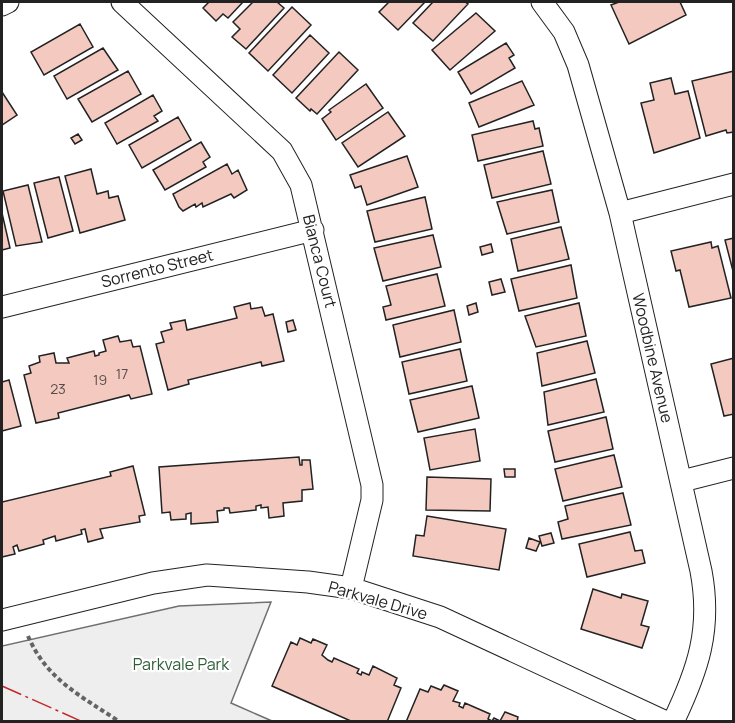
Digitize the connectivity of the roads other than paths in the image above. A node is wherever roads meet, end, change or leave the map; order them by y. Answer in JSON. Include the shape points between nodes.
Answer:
{"nodes":[{"id":1,"x":8,"y":2,"type":"edge"},
{"id":2,"x":122,"y":2,"type":"edge"},
{"id":3,"x":542,"y":2,"type":"edge"},
{"id":4,"x":2,"y":5,"type":"edge"},
{"id":5,"x":734,"y":184,"type":"edge"},
{"id":6,"x":620,"y":213,"type":"junction"},
{"id":7,"x":313,"y":230,"type":"junction"},
{"id":8,"x":2,"y":307,"type":"edge"},
{"id":9,"x":734,"y":468,"type":"edge"},
{"id":10,"x":682,"y":481,"type":"junction"},
{"id":11,"x":351,"y":588,"type":"junction"},
{"id":12,"x":10,"y":618,"type":"edge"},
{"id":13,"x":666,"y":722,"type":"edge"},
{"id":14,"x":673,"y":722,"type":"edge"}],
"edges":[{"from":1,"to":4,"type":"street"},
{"from":2,"to":7,"type":"street","name":"Bianca Court","via":[[282,151],[301,185]]},
{"from":3,"to":6,"type":"street","name":"Woodbine Avenue","via":[[564,32],[578,65]]},
{"from":5,"to":6,"type":"street"},
{"from":6,"to":10,"type":"street","name":"Woodbine Avenue"},
{"from":7,"to":8,"type":"street","name":"Sorrento Street"},
{"from":7,"to":11,"type":"street","name":"Bianca Court","via":[[372,485]]},
{"from":9,"to":10,"type":"street"},
{"from":10,"to":14,"type":"street","name":"Woodbine Avenue","via":[[705,594],[705,624],[691,684]]},
{"from":11,"to":12,"type":"street","name":"Parkvale Drive","via":[[256,576],[207,575],[153,583]]},
{"from":11,"to":13,"type":"street","name":"Parkvale Drive","via":[[440,617]]}]}
